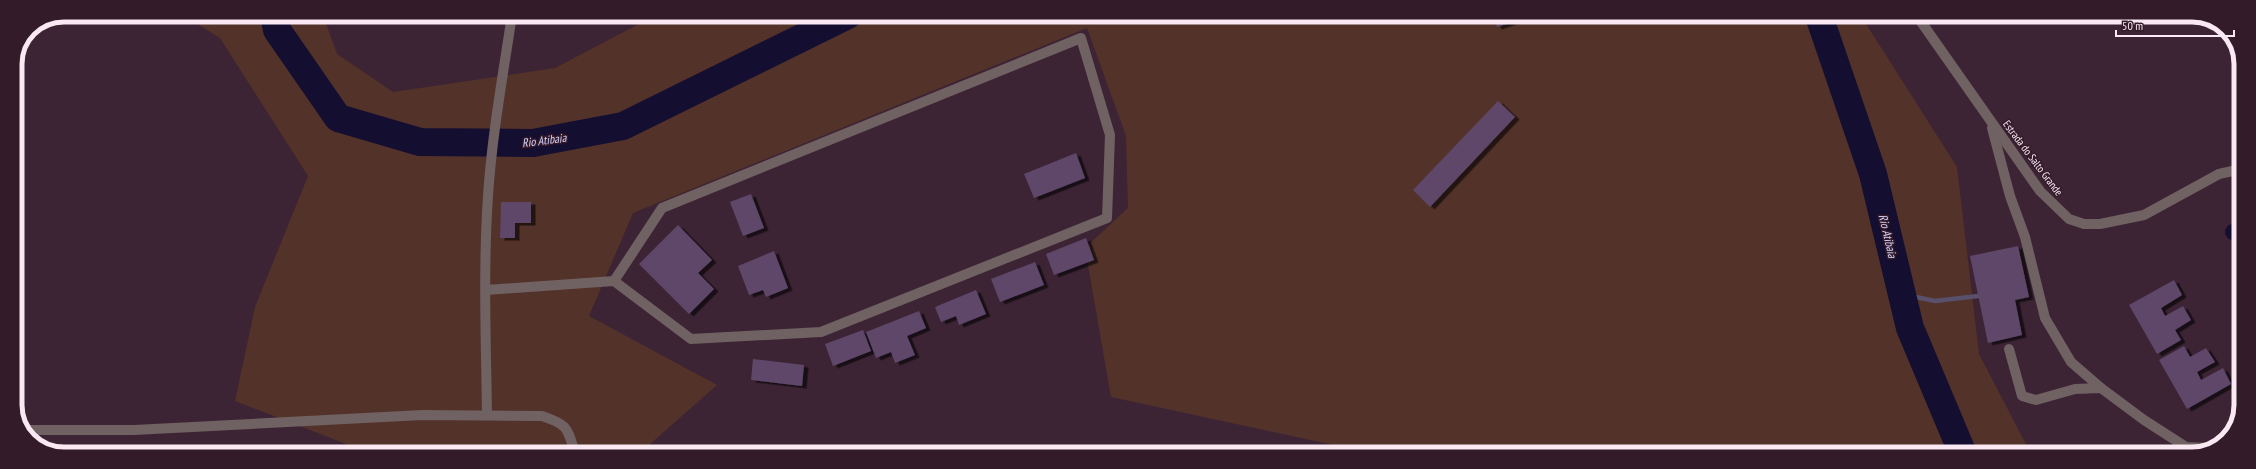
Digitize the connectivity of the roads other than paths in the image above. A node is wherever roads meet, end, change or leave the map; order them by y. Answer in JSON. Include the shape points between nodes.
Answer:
{"nodes":[{"id":1,"x":511,"y":22,"type":"edge"},
{"id":2,"x":1921,"y":22,"type":"edge"},
{"id":3,"x":1990,"y":120,"type":"junction"},
{"id":4,"x":2234,"y":171,"type":"edge"},
{"id":5,"x":614,"y":281,"type":"junction"},
{"id":6,"x":486,"y":290,"type":"junction"},
{"id":7,"x":2009,"y":349,"type":"dead end"},
{"id":8,"x":2101,"y":388,"type":"junction"},
{"id":9,"x":487,"y":415,"type":"junction"},
{"id":10,"x":31,"y":430,"type":"edge"},
{"id":11,"x":573,"y":447,"type":"edge"},
{"id":12,"x":2186,"y":447,"type":"edge"}],
"edges":[{"from":1,"to":6,"type":"street","via":[[488,196]]},
{"from":2,"to":3,"type":"street","name":"Estrada do Salto Grande"},
{"from":3,"to":4,"type":"street","name":"Estrada do Salto Grande","via":[[2052,205],[2069,220],[2084,224],[2122,221],[2144,215],[2219,174]]},
{"from":3,"to":8,"type":"street","via":[[2010,196],[2025,237],[2045,318],[2071,362]]},
{"from":5,"to":5,"type":"street","via":[[691,340],[820,332],[1107,218],[1110,135],[1081,38],[662,208]]},
{"from":5,"to":6,"type":"street"},
{"from":6,"to":9,"type":"street"},
{"from":7,"to":8,"type":"street","via":[[2022,396],[2036,400],[2075,389]]},
{"from":8,"to":12,"type":"street"},
{"from":9,"to":10,"type":"street","via":[[422,415],[134,430]]},
{"from":9,"to":11,"type":"street","via":[[542,416],[556,421],[566,427]]}]}
